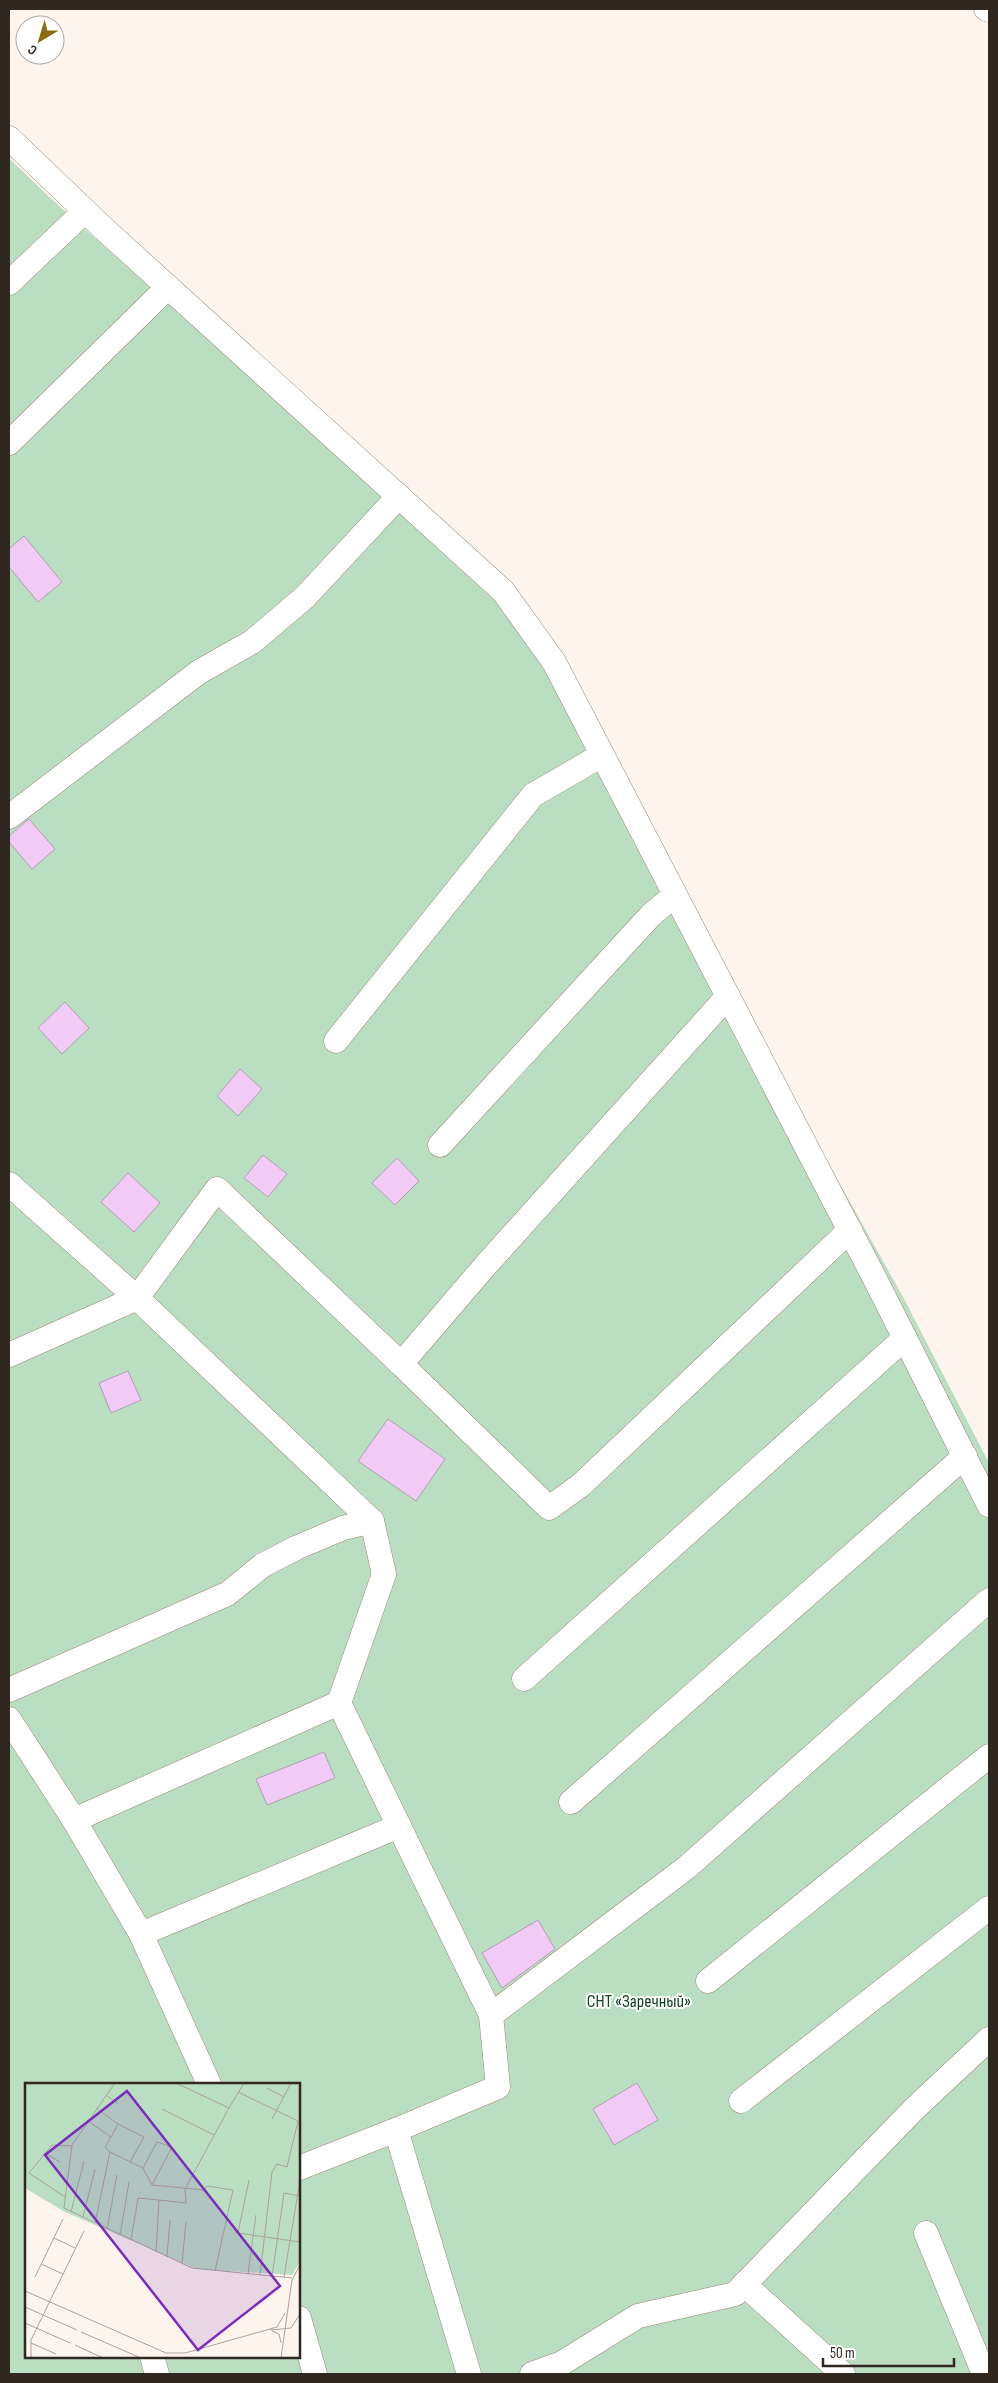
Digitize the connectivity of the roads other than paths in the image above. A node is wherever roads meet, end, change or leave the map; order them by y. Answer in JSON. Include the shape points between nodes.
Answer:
{"nodes":[{"id":1,"x":9,"y":138,"type":"edge"},
{"id":2,"x":85,"y":210,"type":"junction"},
{"id":3,"x":9,"y":283,"type":"edge"},
{"id":4,"x":168,"y":287,"type":"junction"},
{"id":5,"x":9,"y":443,"type":"edge"},
{"id":6,"x":399,"y":496,"type":"junction"},
{"id":7,"x":602,"y":755,"type":"junction"},
{"id":8,"x":9,"y":817,"type":"edge"},
{"id":9,"x":675,"y":895,"type":"junction"},
{"id":10,"x":728,"y":996,"type":"junction"},
{"id":11,"x":336,"y":1041,"type":"dead end"},
{"id":12,"x":440,"y":1145,"type":"dead end"},
{"id":13,"x":9,"y":1184,"type":"edge"},
{"id":14,"x":850,"y":1230,"type":"junction"},
{"id":15,"x":137,"y":1298,"type":"junction"},
{"id":16,"x":905,"y":1338,"type":"junction"},
{"id":17,"x":9,"y":1355,"type":"edge"},
{"id":18,"x":402,"y":1364,"type":"junction"},
{"id":19,"x":965,"y":1456,"type":"junction"},
{"id":20,"x":989,"y":1505,"type":"edge"},
{"id":21,"x":372,"y":1521,"type":"junction"},
{"id":22,"x":989,"y":1600,"type":"edge"},
{"id":23,"x":524,"y":1679,"type":"dead end"},
{"id":24,"x":9,"y":1690,"type":"edge"},
{"id":25,"x":339,"y":1703,"type":"junction"},
{"id":26,"x":9,"y":1719,"type":"edge"},
{"id":27,"x":989,"y":1756,"type":"edge"},
{"id":28,"x":571,"y":1802,"type":"dead end"},
{"id":29,"x":74,"y":1820,"type":"junction"},
{"id":30,"x":399,"y":1826,"type":"junction"},
{"id":31,"x":989,"y":1908,"type":"edge"},
{"id":32,"x":141,"y":1934,"type":"junction"},
{"id":33,"x":708,"y":1981,"type":"dead end"},
{"id":34,"x":490,"y":2015,"type":"junction"},
{"id":35,"x":989,"y":2039,"type":"edge"},
{"id":36,"x":209,"y":2083,"type":"edge"},
{"id":37,"x":741,"y":2101,"type":"dead end"},
{"id":38,"x":396,"y":2130,"type":"junction"},
{"id":39,"x":300,"y":2168,"type":"edge"},
{"id":40,"x":926,"y":2233,"type":"dead end"},
{"id":41,"x":744,"y":2284,"type":"junction"},
{"id":42,"x":300,"y":2322,"type":"edge"},
{"id":43,"x":152,"y":2358,"type":"edge"},
{"id":44,"x":157,"y":2374,"type":"edge"},
{"id":45,"x":315,"y":2374,"type":"edge"},
{"id":46,"x":468,"y":2374,"type":"edge"},
{"id":47,"x":532,"y":2374,"type":"edge"},
{"id":48,"x":843,"y":2374,"type":"edge"},
{"id":49,"x":984,"y":2374,"type":"edge"}],
"edges":[{"from":1,"to":2,"type":"street"},
{"from":2,"to":3,"type":"street"},
{"from":2,"to":4,"type":"street"},
{"from":4,"to":5,"type":"street"},
{"from":4,"to":6,"type":"street"},
{"from":6,"to":7,"type":"street","via":[[503,591],[554,662]]},
{"from":6,"to":8,"type":"street","via":[[305,597],[252,642],[199,672]]},
{"from":7,"to":9,"type":"street"},
{"from":7,"to":11,"type":"street","via":[[533,795]]},
{"from":9,"to":10,"type":"street"},
{"from":9,"to":12,"type":"street","via":[[651,915]]},
{"from":10,"to":14,"type":"street"},
{"from":10,"to":18,"type":"street","via":[[491,1259]]},
{"from":13,"to":15,"type":"street"},
{"from":14,"to":16,"type":"street"},
{"from":14,"to":18,"type":"street","via":[[581,1485],[549,1508]]},
{"from":15,"to":17,"type":"street"},
{"from":15,"to":18,"type":"street","via":[[217,1189]]},
{"from":15,"to":21,"type":"street"},
{"from":16,"to":19,"type":"street"},
{"from":16,"to":23,"type":"street"},
{"from":19,"to":20,"type":"street"},
{"from":19,"to":28,"type":"street"},
{"from":21,"to":24,"type":"street","via":[[343,1528],[296,1548],[263,1565],[227,1594]]},
{"from":21,"to":25,"type":"street","via":[[384,1574]]},
{"from":22,"to":34,"type":"street","via":[[686,1868]]},
{"from":25,"to":29,"type":"street"},
{"from":25,"to":30,"type":"street"},
{"from":26,"to":29,"type":"street"},
{"from":27,"to":33,"type":"street"},
{"from":29,"to":32,"type":"street"},
{"from":30,"to":32,"type":"street"},
{"from":30,"to":34,"type":"street"},
{"from":31,"to":37,"type":"street"},
{"from":32,"to":36,"type":"street"},
{"from":34,"to":38,"type":"street","via":[[498,2087]]},
{"from":35,"to":41,"type":"street","via":[[914,2109]]},
{"from":38,"to":39,"type":"street"},
{"from":38,"to":46,"type":"street"},
{"from":40,"to":49,"type":"street"},
{"from":41,"to":47,"type":"street","via":[[735,2294],[638,2316],[562,2363]]},
{"from":41,"to":48,"type":"street"},
{"from":42,"to":45,"type":"street"},
{"from":43,"to":44,"type":"street"}]}
